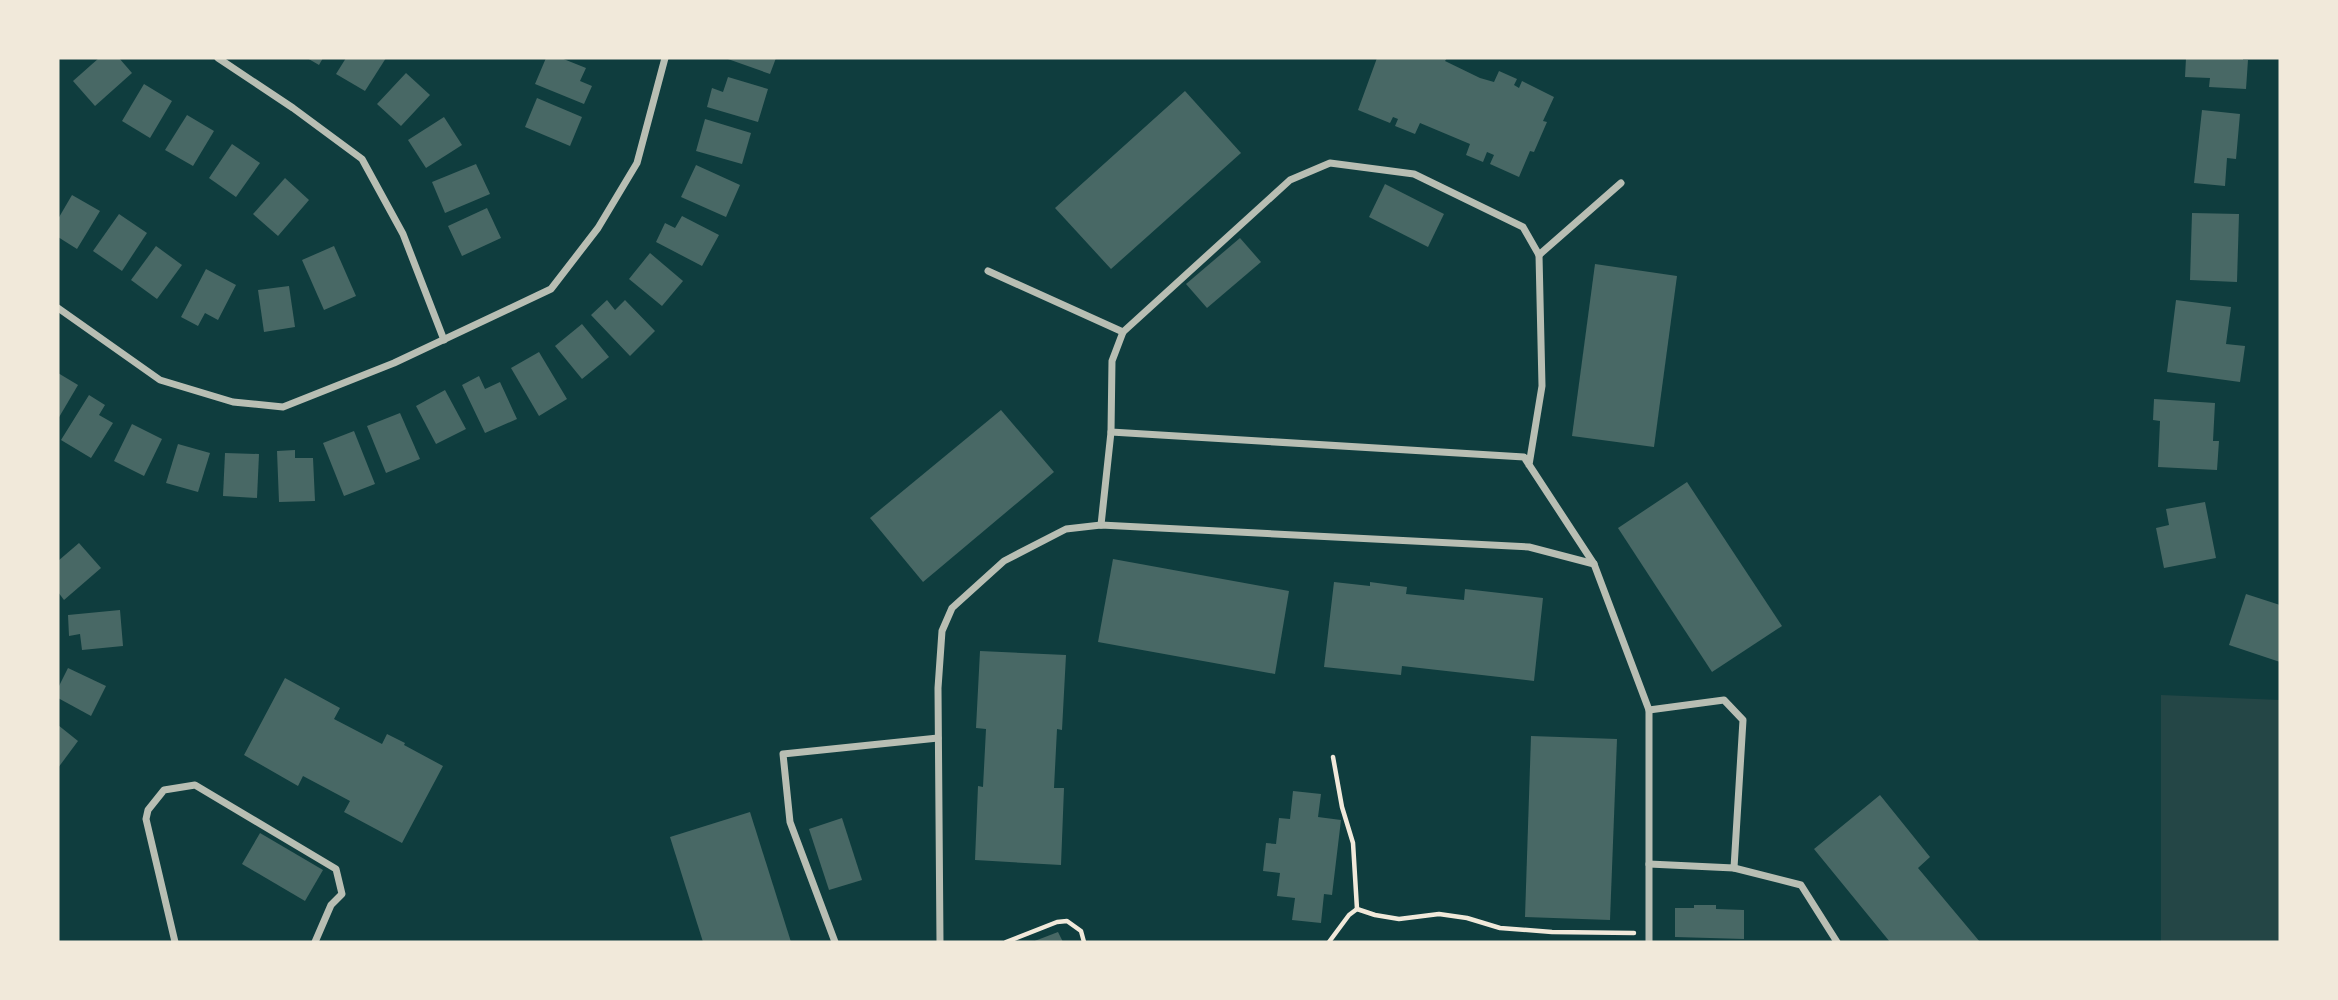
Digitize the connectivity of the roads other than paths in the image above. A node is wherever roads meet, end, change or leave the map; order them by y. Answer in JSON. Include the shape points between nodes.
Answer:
{"nodes":[{"id":1,"x":218,"y":58,"type":"edge"},
{"id":2,"x":665,"y":58,"type":"edge"},
{"id":3,"x":1621,"y":183,"type":"dead end"},
{"id":4,"x":1539,"y":255,"type":"junction"},
{"id":5,"x":988,"y":271,"type":"dead end"},
{"id":6,"x":58,"y":308,"type":"edge"},
{"id":7,"x":1123,"y":332,"type":"junction"},
{"id":8,"x":444,"y":340,"type":"junction"},
{"id":9,"x":1111,"y":432,"type":"junction"},
{"id":10,"x":1530,"y":465,"type":"junction"},
{"id":11,"x":1101,"y":524,"type":"junction"},
{"id":12,"x":1594,"y":564,"type":"junction"},
{"id":13,"x":1649,"y":710,"type":"junction"},
{"id":14,"x":938,"y":738,"type":"junction"},
{"id":15,"x":1649,"y":864,"type":"junction"},
{"id":16,"x":1734,"y":868,"type":"junction"},
{"id":17,"x":175,"y":942,"type":"edge"},
{"id":18,"x":315,"y":942,"type":"edge"},
{"id":19,"x":835,"y":942,"type":"edge"},
{"id":20,"x":940,"y":942,"type":"edge"},
{"id":21,"x":1649,"y":942,"type":"edge"},
{"id":22,"x":1837,"y":942,"type":"edge"}],
"edges":[{"from":1,"to":8,"type":"street","via":[[362,159],[403,234]]},
{"from":2,"to":8,"type":"street","via":[[637,163],[598,228],[551,289]]},
{"from":3,"to":4,"type":"street"},
{"from":4,"to":7,"type":"street","via":[[1523,227],[1414,174],[1330,163],[1290,180]]},
{"from":4,"to":10,"type":"street","via":[[1542,386]]},
{"from":5,"to":7,"type":"street"},
{"from":6,"to":8,"type":"street","via":[[160,380],[233,402],[283,407]]},
{"from":7,"to":9,"type":"street","via":[[1112,361]]},
{"from":9,"to":10,"type":"street","via":[[1524,457]]},
{"from":9,"to":11,"type":"street"},
{"from":10,"to":12,"type":"street"},
{"from":11,"to":12,"type":"street","via":[[1529,547]]},
{"from":11,"to":14,"type":"street","via":[[1066,529],[1004,561],[952,608],[942,631]]},
{"from":12,"to":13,"type":"street"},
{"from":13,"to":15,"type":"street"},
{"from":13,"to":16,"type":"street","via":[[1724,701],[1743,720]]},
{"from":14,"to":19,"type":"street","via":[[783,754],[790,822]]},
{"from":14,"to":20,"type":"street"},
{"from":15,"to":16,"type":"street"},
{"from":15,"to":21,"type":"street"},
{"from":16,"to":22,"type":"street","via":[[1801,885]]},
{"from":17,"to":18,"type":"street","via":[[146,819],[164,790],[195,785],[336,869],[342,894],[331,905]]}]}
